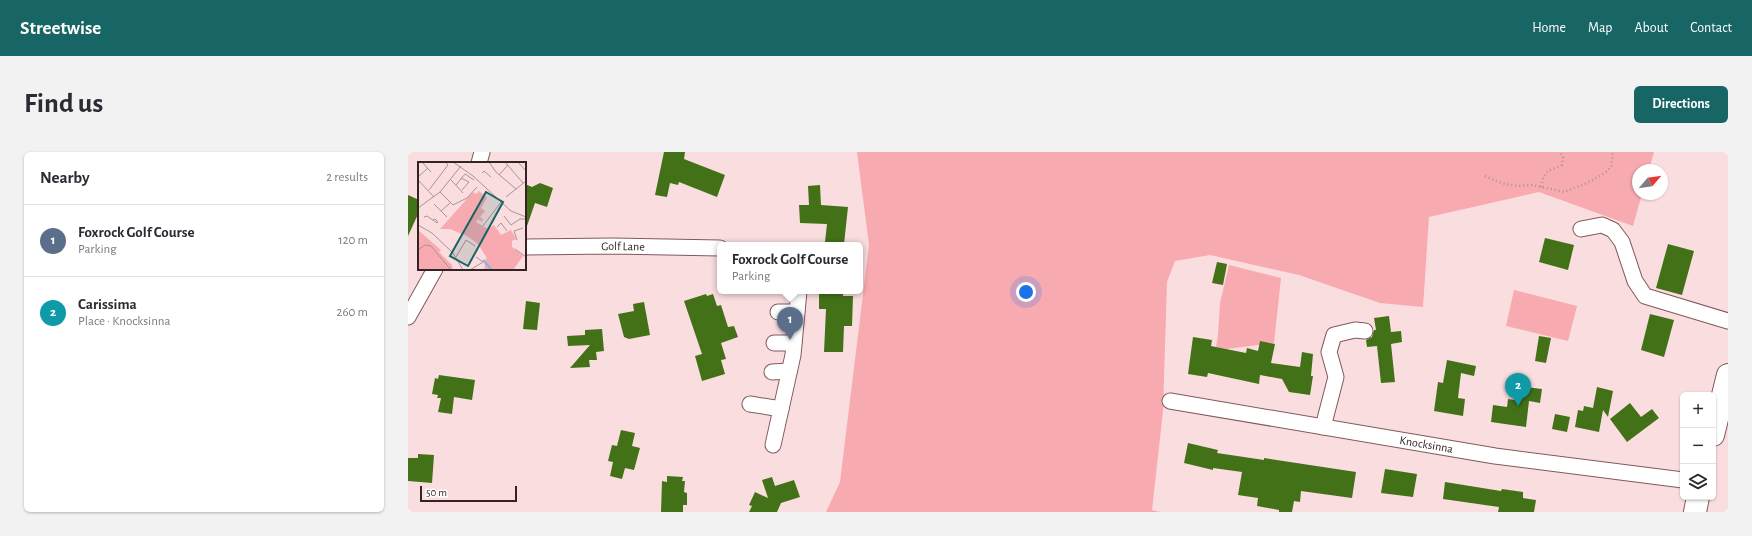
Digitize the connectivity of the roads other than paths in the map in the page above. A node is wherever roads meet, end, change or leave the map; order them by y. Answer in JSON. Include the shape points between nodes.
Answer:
{"nodes":[{"id":1,"x":482,"y":152,"type":"edge"},
{"id":2,"x":479,"y":162,"type":"edge"},
{"id":3,"x":1581,"y":229,"type":"dead end"},
{"id":4,"x":526,"y":247,"type":"edge"},
{"id":5,"x":717,"y":248,"type":"edge"},
{"id":6,"x":433,"y":270,"type":"edge"},
{"id":7,"x":799,"y":294,"type":"edge"},
{"id":8,"x":778,"y":312,"type":"dead end"},
{"id":9,"x":797,"y":312,"type":"junction"},
{"id":10,"x":408,"y":317,"type":"edge"},
{"id":11,"x":1728,"y":321,"type":"edge"},
{"id":12,"x":1365,"y":331,"type":"dead end"},
{"id":13,"x":774,"y":343,"type":"dead end"},
{"id":14,"x":794,"y":343,"type":"junction"},
{"id":15,"x":772,"y":372,"type":"dead end"},
{"id":16,"x":789,"y":372,"type":"junction"},
{"id":17,"x":1728,"y":374,"type":"edge"},
{"id":18,"x":1170,"y":401,"type":"dead end"},
{"id":19,"x":750,"y":404,"type":"dead end"},
{"id":20,"x":781,"y":410,"type":"junction"},
{"id":21,"x":1323,"y":427,"type":"junction"},
{"id":22,"x":1715,"y":428,"type":"edge"},
{"id":23,"x":773,"y":445,"type":"dead end"},
{"id":24,"x":1680,"y":480,"type":"edge"},
{"id":25,"x":1697,"y":500,"type":"edge"},
{"id":26,"x":1695,"y":512,"type":"edge"}],
"edges":[{"from":1,"to":2,"type":"street"},
{"from":3,"to":11,"type":"street","via":[[1602,224],[1613,230],[1622,242],[1635,281],[1645,296]]},
{"from":4,"to":5,"type":"street","name":"Golf Lane"},
{"from":6,"to":10,"type":"street"},
{"from":7,"to":9,"type":"street"},
{"from":8,"to":9,"type":"street"},
{"from":9,"to":14,"type":"street"},
{"from":12,"to":21,"type":"street","via":[[1334,334],[1329,352],[1336,377]]},
{"from":13,"to":14,"type":"street"},
{"from":14,"to":16,"type":"street"},
{"from":15,"to":16,"type":"street"},
{"from":16,"to":20,"type":"street"},
{"from":17,"to":22,"type":"highway"},
{"from":18,"to":21,"type":"street","name":"Knocksinna"},
{"from":19,"to":20,"type":"street"},
{"from":20,"to":23,"type":"street"},
{"from":21,"to":24,"type":"street","name":"Knocksinna","via":[[1495,456]]},
{"from":25,"to":26,"type":"highway"}]}
